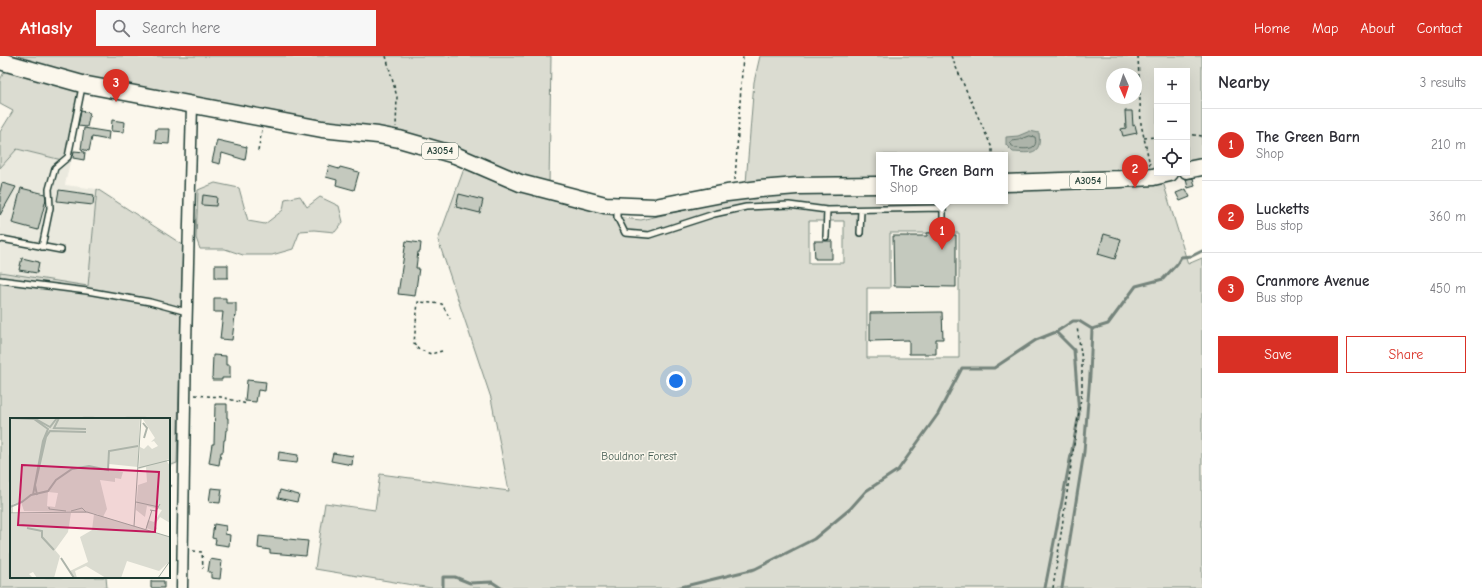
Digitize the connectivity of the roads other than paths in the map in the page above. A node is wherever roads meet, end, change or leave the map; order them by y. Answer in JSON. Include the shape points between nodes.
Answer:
{"nodes":[{"id":1,"x":0,"y":61,"type":"edge"},
{"id":2,"x":82,"y":84,"type":"junction"},
{"id":3,"x":192,"y":105,"type":"junction"},
{"id":4,"x":1202,"y":167,"type":"edge"},
{"id":5,"x":1190,"y":169,"type":"edge"},
{"id":6,"x":1157,"y":176,"type":"edge"},
{"id":7,"x":1008,"y":183,"type":"edge"},
{"id":8,"x":876,"y":185,"type":"edge"},
{"id":9,"x":617,"y":206,"type":"junction"},
{"id":10,"x":827,"y":210,"type":"junction"},
{"id":11,"x":861,"y":210,"type":"junction"},
{"id":12,"x":943,"y":228,"type":"dead end"},
{"id":13,"x":860,"y":234,"type":"dead end"},
{"id":14,"x":826,"y":237,"type":"dead end"},
{"id":15,"x":0,"y":240,"type":"edge"},
{"id":16,"x":42,"y":247,"type":"junction"},
{"id":17,"x":61,"y":250,"type":"dead end"},
{"id":18,"x":0,"y":280,"type":"edge"},
{"id":19,"x":187,"y":312,"type":"junction"},
{"id":20,"x":182,"y":588,"type":"edge"}],
"edges":[{"from":1,"to":2,"type":"main road","number":"A3054"},
{"from":2,"to":3,"type":"main road","number":"A3054"},
{"from":2,"to":16,"type":"lane","via":[[68,157],[55,168],[49,189],[50,208]]},
{"from":3,"to":9,"type":"main road","number":"A3054","via":[[322,129],[395,138],[456,155],[520,183]]},
{"from":3,"to":19,"type":"street"},
{"from":4,"to":5,"type":"main road"},
{"from":6,"to":7,"type":"main road","number":"A3054"},
{"from":8,"to":9,"type":"main road","number":"A3054","via":[[797,186],[735,192],[655,207]]},
{"from":9,"to":10,"type":"lane","via":[[617,217],[625,233],[650,234],[746,207],[790,205]]},
{"from":10,"to":11,"type":"lane"},
{"from":10,"to":14,"type":"lane"},
{"from":11,"to":12,"type":"lane","via":[[942,208]]},
{"from":11,"to":13,"type":"lane"},
{"from":15,"to":16,"type":"lane"},
{"from":16,"to":17,"type":"lane"},
{"from":18,"to":19,"type":"lane","via":[[87,291],[150,302]]},
{"from":19,"to":20,"type":"street"}]}
